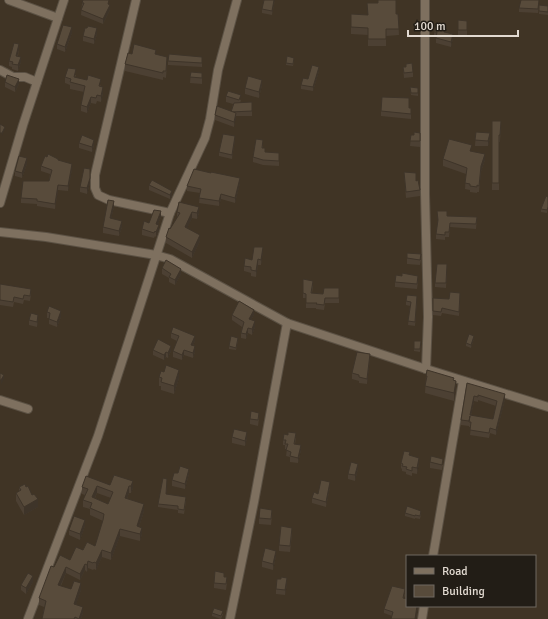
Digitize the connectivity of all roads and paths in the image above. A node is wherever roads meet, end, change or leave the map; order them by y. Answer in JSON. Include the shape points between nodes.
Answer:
{"nodes":[{"id":1,"x":9,"y":0,"type":"edge"},
{"id":2,"x":64,"y":0,"type":"edge"},
{"id":3,"x":136,"y":0,"type":"edge"},
{"id":4,"x":237,"y":0,"type":"edge"},
{"id":5,"x":425,"y":0,"type":"edge"},
{"id":6,"x":58,"y":18,"type":"junction"},
{"id":7,"x":0,"y":70,"type":"edge"},
{"id":8,"x":37,"y":82,"type":"junction"},
{"id":9,"x":0,"y":203,"type":"edge"},
{"id":10,"x":170,"y":213,"type":"junction"},
{"id":11,"x":0,"y":232,"type":"edge"},
{"id":12,"x":156,"y":255,"type":"junction"},
{"id":13,"x":287,"y":323,"type":"junction"},
{"id":14,"x":426,"y":369,"type":"junction"},
{"id":15,"x":463,"y":381,"type":"junction"},
{"id":16,"x":0,"y":400,"type":"edge"},
{"id":17,"x":548,"y":407,"type":"edge"},
{"id":18,"x":28,"y":409,"type":"dead end"},
{"id":19,"x":433,"y":555,"type":"edge"},
{"id":20,"x":424,"y":607,"type":"edge"},
{"id":21,"x":28,"y":619,"type":"edge"},
{"id":22,"x":230,"y":619,"type":"edge"},
{"id":23,"x":422,"y":619,"type":"edge"}],
"edges":[{"from":1,"to":6,"type":"street"},
{"from":2,"to":6,"type":"street"},
{"from":3,"to":10,"type":"street","via":[[95,175],[95,188],[98,195],[109,200]]},
{"from":4,"to":10,"type":"street","via":[[218,70],[210,119]]},
{"from":5,"to":14,"type":"street","via":[[428,317]]},
{"from":6,"to":8,"type":"street"},
{"from":7,"to":8,"type":"street","via":[[13,77],[25,77]]},
{"from":8,"to":9,"type":"street"},
{"from":10,"to":12,"type":"street"},
{"from":11,"to":12,"type":"street"},
{"from":12,"to":13,"type":"street","via":[[170,259]]},
{"from":12,"to":21,"type":"street","via":[[98,436]]},
{"from":13,"to":14,"type":"street"},
{"from":13,"to":22,"type":"street"},
{"from":14,"to":15,"type":"street"},
{"from":15,"to":17,"type":"street"},
{"from":15,"to":19,"type":"street"},
{"from":16,"to":18,"type":"street"},
{"from":20,"to":23,"type":"street"}]}
